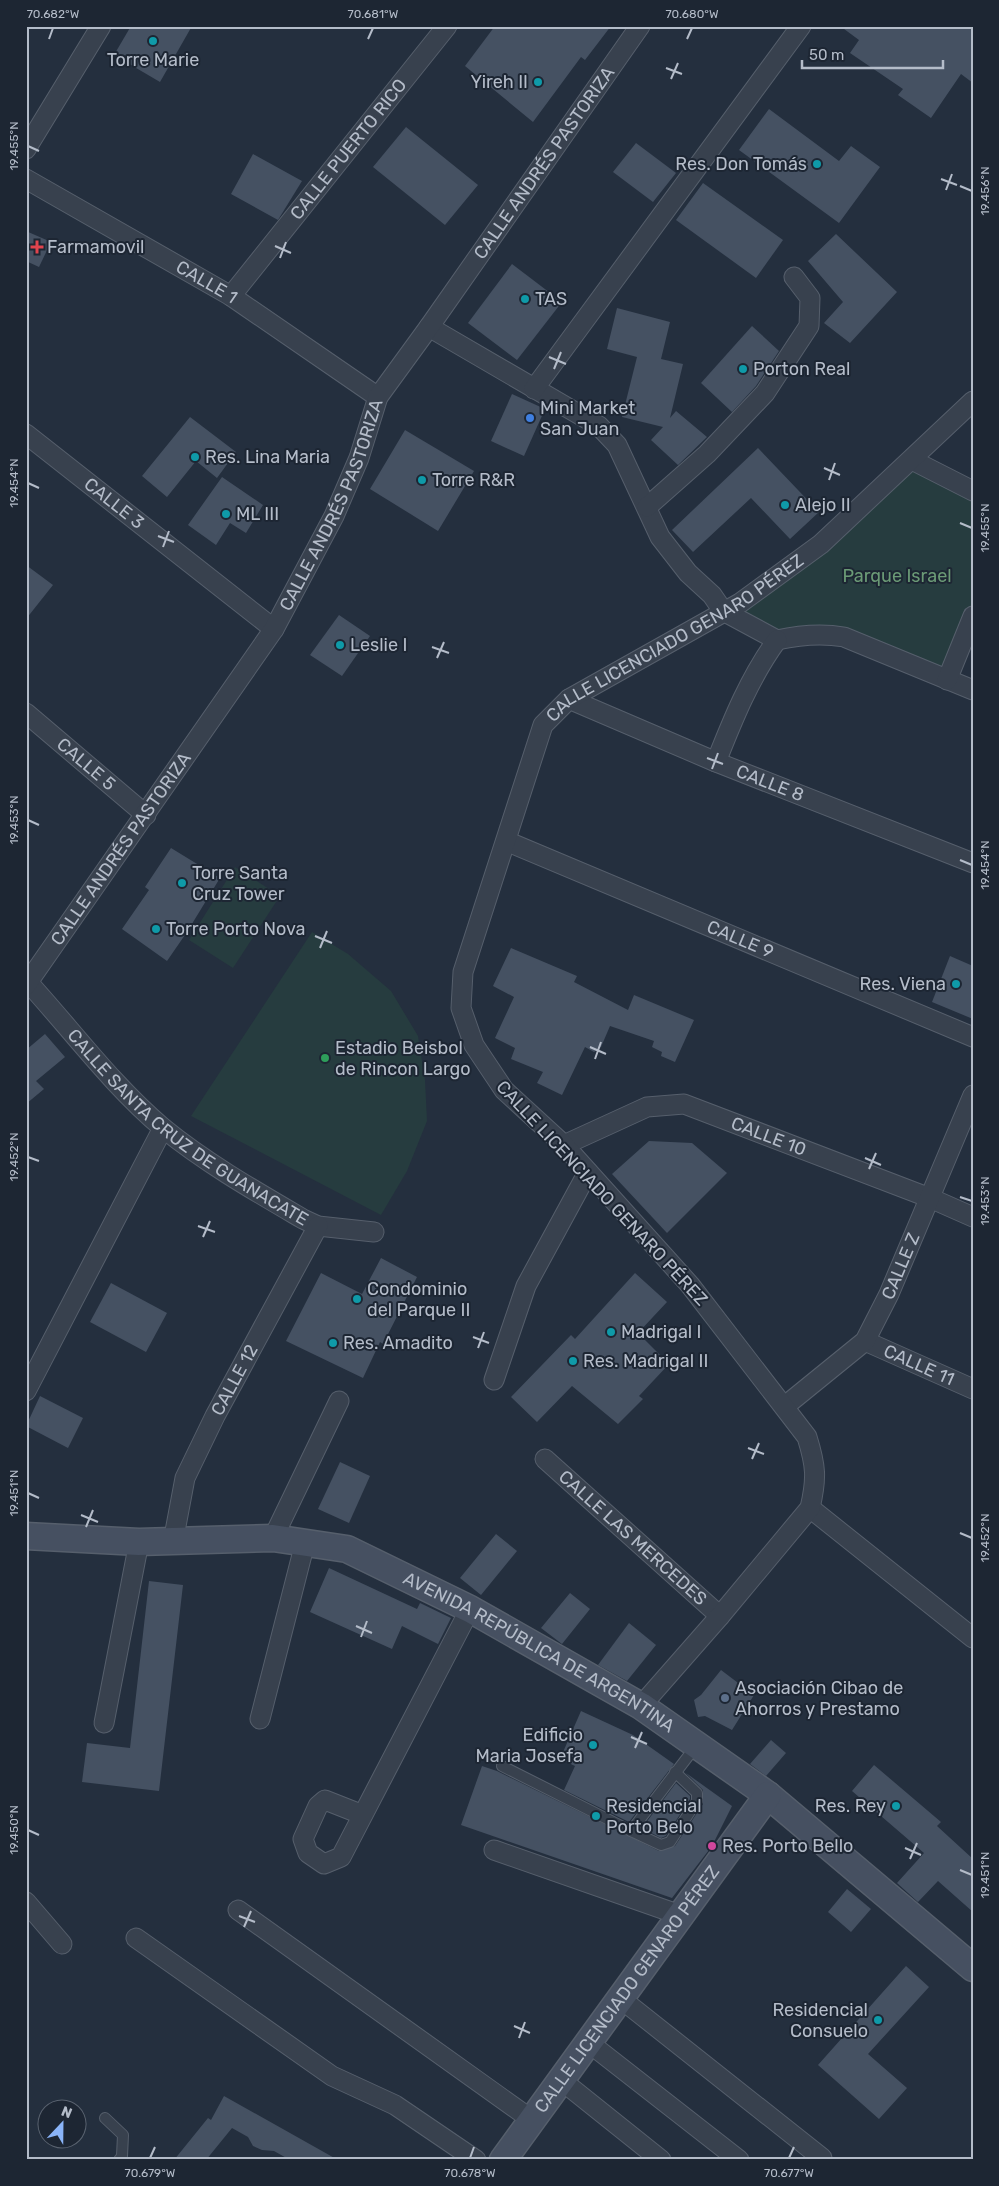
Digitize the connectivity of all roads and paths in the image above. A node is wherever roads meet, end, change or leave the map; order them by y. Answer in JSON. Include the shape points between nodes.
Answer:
{"nodes":[{"id":1,"x":101,"y":26,"type":"edge"},
{"id":2,"x":447,"y":26,"type":"edge"},
{"id":3,"x":640,"y":26,"type":"edge"},
{"id":4,"x":801,"y":26,"type":"edge"},
{"id":5,"x":26,"y":149,"type":"edge"},
{"id":6,"x":26,"y":179,"type":"edge"},
{"id":7,"x":794,"y":277,"type":"dead end"},
{"id":8,"x":231,"y":296,"type":"junction"},
{"id":9,"x":430,"y":327,"type":"junction"},
{"id":10,"x":534,"y":389,"type":"junction"},
{"id":11,"x":378,"y":397,"type":"junction"},
{"id":12,"x":973,"y":401,"type":"edge"},
{"id":13,"x":26,"y":434,"type":"edge"},
{"id":14,"x":912,"y":460,"type":"junction"},
{"id":15,"x":973,"y":491,"type":"edge"},
{"id":16,"x":647,"y":507,"type":"junction"},
{"id":17,"x":723,"y":611,"type":"junction"},
{"id":18,"x":973,"y":616,"type":"edge"},
{"id":19,"x":274,"y":629,"type":"junction"},
{"id":20,"x":777,"y":640,"type":"junction"},
{"id":21,"x":947,"y":680,"type":"junction"},
{"id":22,"x":973,"y":690,"type":"edge"},
{"id":23,"x":569,"y":698,"type":"junction"},
{"id":24,"x":26,"y":713,"type":"edge"},
{"id":25,"x":716,"y":762,"type":"junction"},
{"id":26,"x":146,"y":815,"type":"junction"},
{"id":27,"x":506,"y":841,"type":"junction"},
{"id":28,"x":973,"y":863,"type":"edge"},
{"id":29,"x":27,"y":983,"type":"edge"},
{"id":30,"x":973,"y":1038,"type":"edge"},
{"id":31,"x":973,"y":1095,"type":"edge"},
{"id":32,"x":163,"y":1128,"type":"junction"},
{"id":33,"x":564,"y":1145,"type":"junction"},
{"id":34,"x":588,"y":1172,"type":"junction"},
{"id":35,"x":930,"y":1198,"type":"junction"},
{"id":36,"x":973,"y":1217,"type":"edge"},
{"id":37,"x":318,"y":1226,"type":"junction"},
{"id":38,"x":374,"y":1232,"type":"dead end"},
{"id":39,"x":865,"y":1341,"type":"junction"},
{"id":40,"x":494,"y":1380,"type":"dead end"},
{"id":41,"x":973,"y":1389,"type":"edge"},
{"id":42,"x":26,"y":1391,"type":"edge"},
{"id":43,"x":339,"y":1401,"type":"dead end"},
{"id":44,"x":785,"y":1406,"type":"junction"},
{"id":45,"x":545,"y":1459,"type":"dead end"},
{"id":46,"x":810,"y":1508,"type":"junction"},
{"id":47,"x":26,"y":1536,"type":"edge"},
{"id":48,"x":273,"y":1538,"type":"junction"},
{"id":49,"x":139,"y":1542,"type":"junction"},
{"id":50,"x":173,"y":1542,"type":"junction"},
{"id":51,"x":305,"y":1543,"type":"junction"},
{"id":52,"x":470,"y":1609,"type":"junction"},
{"id":53,"x":720,"y":1616,"type":"junction"},
{"id":54,"x":973,"y":1638,"type":"edge"},
{"id":55,"x":641,"y":1706,"type":"junction"},
{"id":56,"x":260,"y":1719,"type":"dead end"},
{"id":57,"x":104,"y":1723,"type":"dead end"},
{"id":58,"x":696,"y":1745,"type":"junction"},
{"id":59,"x":502,"y":1766,"type":"dead end"},
{"id":60,"x":675,"y":1772,"type":"junction"},
{"id":61,"x":768,"y":1795,"type":"junction"},
{"id":62,"x":362,"y":1814,"type":"dead end"},
{"id":63,"x":631,"y":1831,"type":"junction"},
{"id":64,"x":494,"y":1850,"type":"dead end"},
{"id":65,"x":26,"y":1902,"type":"edge"},
{"id":66,"x":238,"y":1910,"type":"dead end"},
{"id":67,"x":680,"y":1915,"type":"junction"},
{"id":68,"x":136,"y":1938,"type":"dead end"},
{"id":69,"x":62,"y":1944,"type":"dead end"},
{"id":70,"x":973,"y":1968,"type":"edge"},
{"id":71,"x":620,"y":1998,"type":"junction"},
{"id":72,"x":588,"y":2042,"type":"junction"},
{"id":73,"x":561,"y":2080,"type":"junction"},
{"id":74,"x":105,"y":2118,"type":"dead end"},
{"id":75,"x":532,"y":2120,"type":"junction"},
{"id":76,"x":822,"y":2158,"type":"dead end"},
{"id":77,"x":119,"y":2160,"type":"edge"},
{"id":78,"x":476,"y":2160,"type":"edge"},
{"id":79,"x":503,"y":2160,"type":"edge"},
{"id":80,"x":661,"y":2160,"type":"edge"},
{"id":81,"x":739,"y":2160,"type":"edge"}],
"edges":[{"from":1,"to":5,"type":"street"},
{"from":2,"to":8,"type":"street","name":"CALLE PUERTO RICO"},
{"from":3,"to":9,"type":"street","name":"CALLE ANDRÉS PASTORIZA"},
{"from":4,"to":10,"type":"street"},
{"from":6,"to":8,"type":"street","name":"CALLE 1"},
{"from":7,"to":16,"type":"street","via":[[810,298],[809,326],[765,393],[707,454]]},
{"from":8,"to":11,"type":"street","name":"CALLE 1"},
{"from":9,"to":10,"type":"street"},
{"from":9,"to":11,"type":"street","name":"CALLE ANDRÉS PASTORIZA"},
{"from":10,"to":16,"type":"street","via":[[599,426],[617,445]]},
{"from":11,"to":19,"type":"street","name":"CALLE ANDRÉS PASTORIZA","via":[[359,458],[334,516]]},
{"from":12,"to":14,"type":"street","name":"CALLE LICENCIADO GENARO PÉREZ"},
{"from":13,"to":19,"type":"street","name":"CALLE 3"},
{"from":14,"to":15,"type":"street"},
{"from":14,"to":17,"type":"street","name":"CALLE LICENCIADO GENARO PÉREZ","via":[[821,544],[740,603]]},
{"from":16,"to":17,"type":"street","via":[[660,537]]},
{"from":17,"to":20,"type":"street"},
{"from":17,"to":23,"type":"street","name":"CALLE LICENCIADO GENARO PÉREZ"},
{"from":18,"to":21,"type":"street"},
{"from":19,"to":26,"type":"street","name":"CALLE ANDRÉS PASTORIZA"},
{"from":20,"to":21,"type":"street","via":[[816,634],[844,637]]},
{"from":20,"to":25,"type":"street","via":[[760,662]]},
{"from":21,"to":22,"type":"street"},
{"from":23,"to":25,"type":"street","name":"CALLE 8"},
{"from":23,"to":27,"type":"street","name":"CALLE LICENCIADO GENARO PÉREZ","via":[[543,725]]},
{"from":24,"to":26,"type":"street","name":"CALLE 5"},
{"from":25,"to":28,"type":"street","name":"CALLE 8"},
{"from":26,"to":29,"type":"street","name":"CALLE ANDRÉS PASTORIZA"},
{"from":27,"to":30,"type":"street","name":"CALLE 9"},
{"from":27,"to":33,"type":"street","name":"CALLE LICENCIADO GENARO PÉREZ","via":[[464,972],[460,1008],[474,1045],[504,1090]]},
{"from":29,"to":32,"type":"street","name":"CALLE SANTA CRUZ DE GUANACATE","via":[[138,1105]]},
{"from":31,"to":35,"type":"street","name":"CALLE Z"},
{"from":32,"to":37,"type":"street","name":"CALLE SANTA CRUZ DE GUANACATE","via":[[203,1158]]},
{"from":32,"to":42,"type":"street"},
{"from":33,"to":34,"type":"street","name":"CALLE LICENCIADO GENARO PÉREZ"},
{"from":33,"to":35,"type":"street","name":"CALLE 10","via":[[647,1107],[684,1104]]},
{"from":34,"to":40,"type":"street","via":[[526,1286]]},
{"from":34,"to":44,"type":"street","name":"CALLE LICENCIADO GENARO PÉREZ","via":[[690,1285]]},
{"from":35,"to":36,"type":"street","name":"CALLE 10"},
{"from":35,"to":39,"type":"street","name":"CALLE Z"},
{"from":37,"to":38,"type":"street","name":"CALLE SANTA CRUZ DE GUANACATE"},
{"from":37,"to":50,"type":"street","name":"CALLE 12","via":[[185,1478]]},
{"from":39,"to":41,"type":"street","name":"CALLE 11"},
{"from":39,"to":44,"type":"street","name":"CALLE Z"},
{"from":43,"to":48,"type":"street"},
{"from":44,"to":46,"type":"street","name":"CALLE LICENCIADO GENARO PÉREZ","via":[[807,1437],[815,1462],[815,1488]]},
{"from":45,"to":53,"type":"street","name":"CALLE LAS MERCEDES"},
{"from":46,"to":53,"type":"street","name":"CALLE LICENCIADO GENARO PÉREZ"},
{"from":46,"to":54,"type":"street"},
{"from":47,"to":49,"type":"main road","name":"AVENIDA REPÚBLICA DE ARGENTINA"},
{"from":48,"to":50,"type":"main road","name":"AVENIDA REPÚBLICA DE ARGENTINA"},
{"from":48,"to":51,"type":"main road","name":"AVENIDA REPÚBLICA DE ARGENTINA"},
{"from":49,"to":50,"type":"main road","name":"AVENIDA REPÚBLICA DE ARGENTINA"},
{"from":49,"to":57,"type":"street"},
{"from":51,"to":52,"type":"main road","name":"AVENIDA REPÚBLICA DE ARGENTINA","via":[[347,1549]]},
{"from":51,"to":56,"type":"street"},
{"from":52,"to":55,"type":"main road","name":"AVENIDA REPÚBLICA DE ARGENTINA"},
{"from":52,"to":62,"type":"street"},
{"from":53,"to":55,"type":"street","name":"CALLE LICENCIADO GENARO PÉREZ"},
{"from":55,"to":58,"type":"main road","name":"AVENIDA REPÚBLICA DE ARGENTINA"},
{"from":58,"to":60,"type":"lane"},
{"from":58,"to":61,"type":"main road","name":"AVENIDA REPÚBLICA DE ARGENTINA"},
{"from":59,"to":63,"type":"lane"},
{"from":60,"to":63,"type":"lane"},
{"from":60,"to":63,"type":"lane","via":[[697,1793],[698,1801],[670,1842],[661,1845]]},
{"from":61,"to":67,"type":"main road","name":"CALLE LICENCIADO GENARO PÉREZ"},
{"from":61,"to":70,"type":"main road","name":"AVENIDA REPÚBLICA DE ARGENTINA"},
{"from":64,"to":67,"type":"street"},
{"from":65,"to":69,"type":"street"},
{"from":66,"to":75,"type":"street"},
{"from":67,"to":71,"type":"main road","name":"CALLE LICENCIADO GENARO PÉREZ"},
{"from":68,"to":78,"type":"street","via":[[332,2076],[395,2105]]},
{"from":71,"to":72,"type":"main road","name":"CALLE LICENCIADO GENARO PÉREZ"},
{"from":71,"to":76,"type":"street"},
{"from":72,"to":73,"type":"main road","name":"CALLE LICENCIADO GENARO PÉREZ"},
{"from":72,"to":81,"type":"street"},
{"from":73,"to":75,"type":"main road","name":"CALLE LICENCIADO GENARO PÉREZ"},
{"from":73,"to":80,"type":"street"},
{"from":74,"to":77,"type":"lane","via":[[123,2135]]},
{"from":75,"to":79,"type":"main road","name":"CALLE LICENCIADO GENARO PÉREZ"}]}
